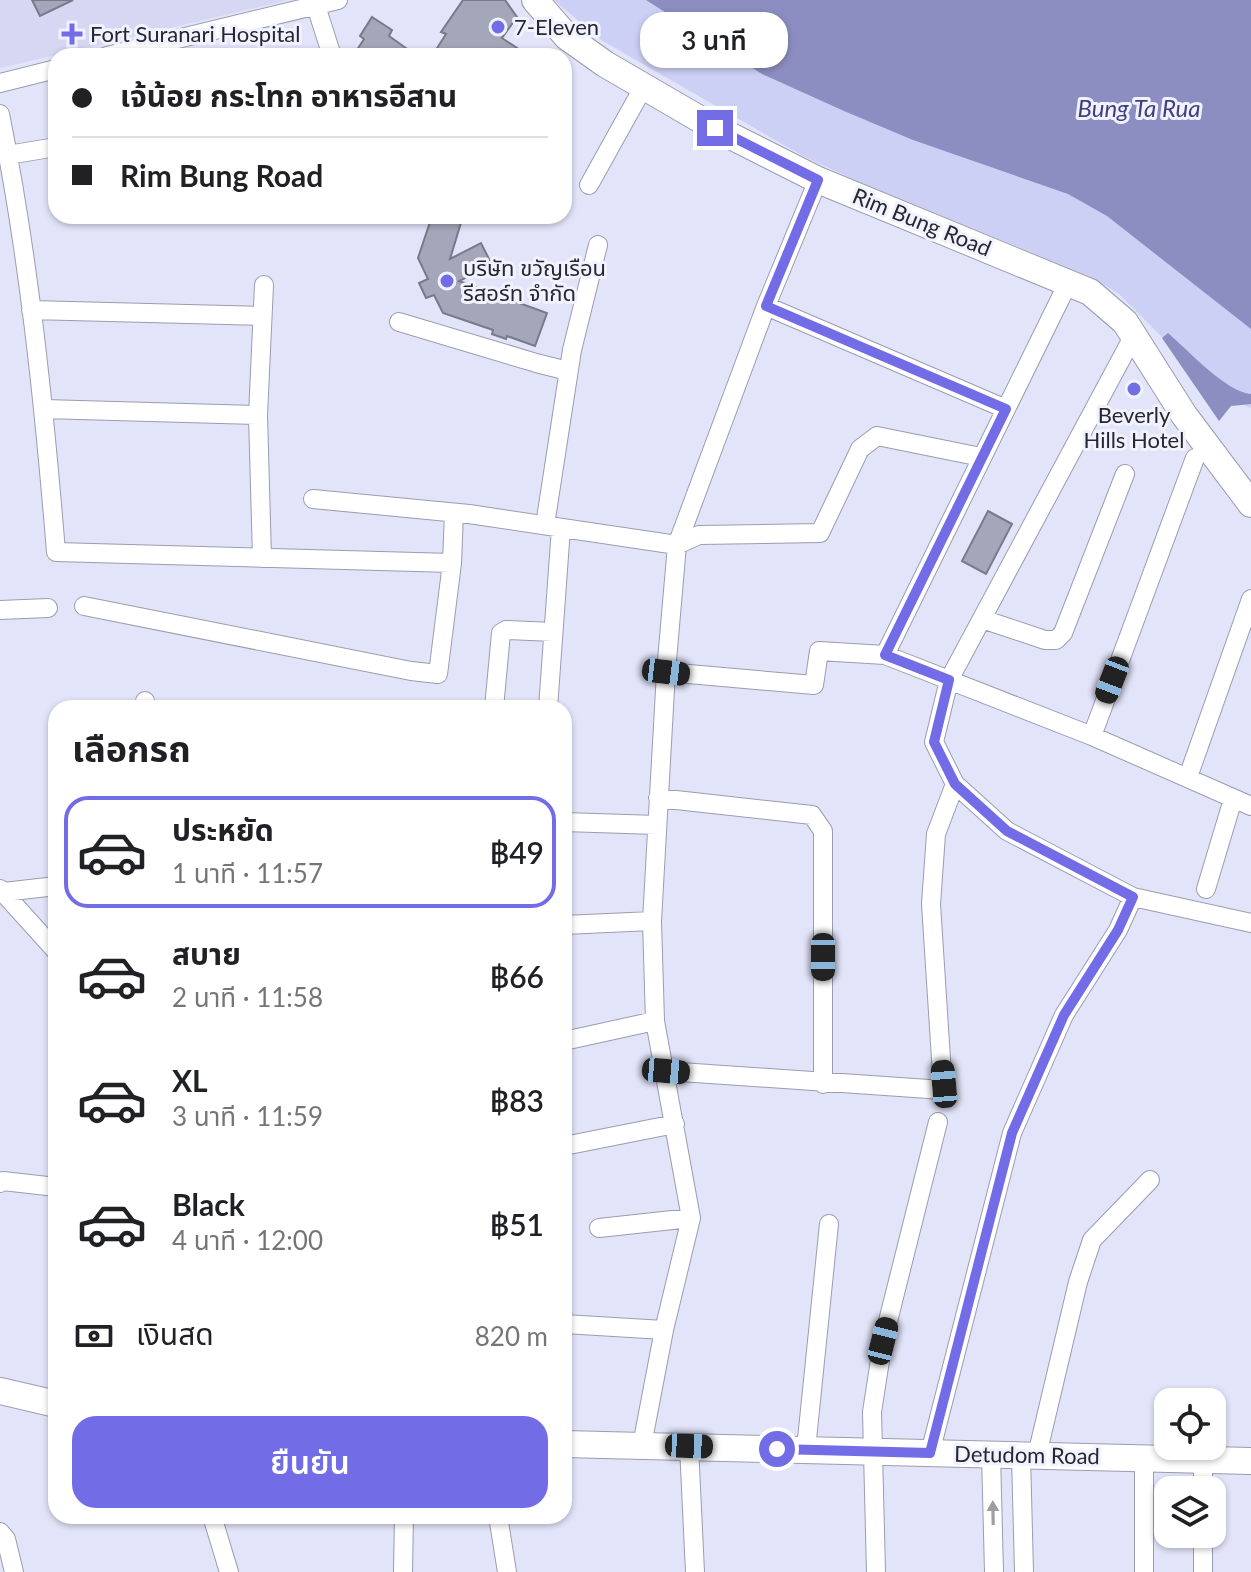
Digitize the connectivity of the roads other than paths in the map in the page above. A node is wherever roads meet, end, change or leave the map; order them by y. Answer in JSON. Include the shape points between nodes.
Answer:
{"nodes":[{"id":1,"x":338,"y":0,"type":"edge"},
{"id":2,"x":535,"y":0,"type":"edge"},
{"id":3,"x":316,"y":6,"type":"junction"},
{"id":4,"x":140,"y":48,"type":"edge"},
{"id":5,"x":329,"y":48,"type":"edge"},
{"id":6,"x":48,"y":71,"type":"edge"},
{"id":7,"x":0,"y":83,"type":"edge"},
{"id":8,"x":644,"y":86,"type":"junction"},
{"id":9,"x":0,"y":114,"type":"edge"},
{"id":10,"x":48,"y":148,"type":"edge"},
{"id":11,"x":8,"y":155,"type":"junction"},
{"id":12,"x":818,"y":180,"type":"junction"},
{"id":13,"x":589,"y":185,"type":"dead end"},
{"id":14,"x":7,"y":190,"type":"edge"},
{"id":15,"x":598,"y":245,"type":"dead end"},
{"id":16,"x":1069,"y":281,"type":"junction"},
{"id":17,"x":264,"y":285,"type":"dead end"},
{"id":18,"x":766,"y":306,"type":"junction"},
{"id":19,"x":31,"y":310,"type":"junction"},
{"id":20,"x":261,"y":316,"type":"junction"},
{"id":21,"x":399,"y":322,"type":"dead end"},
{"id":22,"x":1134,"y":335,"type":"junction"},
{"id":23,"x":568,"y":371,"type":"junction"},
{"id":24,"x":44,"y":409,"type":"junction"},
{"id":25,"x":1006,"y":409,"type":"junction"},
{"id":26,"x":258,"y":415,"type":"junction"},
{"id":27,"x":981,"y":457,"type":"junction"},
{"id":28,"x":1195,"y":458,"type":"dead end"},
{"id":29,"x":1125,"y":474,"type":"dead end"},
{"id":30,"x":313,"y":499,"type":"dead end"},
{"id":31,"x":1251,"y":504,"type":"edge"},
{"id":32,"x":454,"y":513,"type":"junction"},
{"id":33,"x":553,"y":527,"type":"junction"},
{"id":34,"x":677,"y":545,"type":"junction"},
{"id":35,"x":262,"y":558,"type":"junction"},
{"id":36,"x":452,"y":563,"type":"junction"},
{"id":37,"x":1251,"y":599,"type":"edge"},
{"id":38,"x":84,"y":606,"type":"dead end"},
{"id":39,"x":48,"y":608,"type":"dead end"},
{"id":40,"x":0,"y":610,"type":"edge"},
{"id":41,"x":982,"y":619,"type":"junction"},
{"id":42,"x":553,"y":632,"type":"junction"},
{"id":43,"x":885,"y":655,"type":"junction"},
{"id":44,"x":666,"y":672,"type":"junction"},
{"id":45,"x":949,"y":680,"type":"junction"},
{"id":46,"x":494,"y":700,"type":"edge"},
{"id":47,"x":549,"y":700,"type":"edge"},
{"id":48,"x":1092,"y":736,"type":"junction"},
{"id":49,"x":1188,"y":777,"type":"junction"},
{"id":50,"x":955,"y":784,"type":"junction"},
{"id":51,"x":658,"y":798,"type":"junction"},
{"id":52,"x":1233,"y":799,"type":"junction"},
{"id":53,"x":1251,"y":806,"type":"edge"},
{"id":54,"x":572,"y":822,"type":"edge"},
{"id":55,"x":657,"y":825,"type":"junction"},
{"id":56,"x":48,"y":887,"type":"edge"},
{"id":57,"x":1206,"y":889,"type":"dead end"},
{"id":58,"x":2,"y":890,"type":"edge"},
{"id":59,"x":1133,"y":897,"type":"junction"},
{"id":60,"x":652,"y":921,"type":"junction"},
{"id":61,"x":1251,"y":923,"type":"edge"},
{"id":62,"x":572,"y":925,"type":"edge"},
{"id":63,"x":48,"y":942,"type":"edge"},
{"id":64,"x":655,"y":1021,"type":"junction"},
{"id":65,"x":572,"y":1039,"type":"edge"},
{"id":66,"x":666,"y":1071,"type":"junction"},
{"id":67,"x":823,"y":1084,"type":"junction"},
{"id":68,"x":938,"y":1122,"type":"dead end"},
{"id":69,"x":675,"y":1124,"type":"junction"},
{"id":70,"x":572,"y":1144,"type":"edge"},
{"id":71,"x":1150,"y":1180,"type":"dead end"},
{"id":72,"x":0,"y":1183,"type":"edge"},
{"id":73,"x":48,"y":1186,"type":"edge"},
{"id":74,"x":691,"y":1218,"type":"junction"},
{"id":75,"x":829,"y":1224,"type":"dead end"},
{"id":76,"x":599,"y":1228,"type":"dead end"},
{"id":77,"x":572,"y":1324,"type":"edge"},
{"id":78,"x":664,"y":1330,"type":"junction"},
{"id":79,"x":0,"y":1391,"type":"edge"},
{"id":80,"x":48,"y":1402,"type":"edge"},
{"id":81,"x":572,"y":1444,"type":"edge"},
{"id":82,"x":642,"y":1445,"type":"junction"},
{"id":83,"x":689,"y":1446,"type":"junction"},
{"id":84,"x":806,"y":1449,"type":"junction"},
{"id":85,"x":871,"y":1451,"type":"junction"},
{"id":86,"x":930,"y":1453,"type":"junction"},
{"id":87,"x":991,"y":1454,"type":"junction"},
{"id":88,"x":1029,"y":1455,"type":"junction"},
{"id":89,"x":1144,"y":1458,"type":"junction"},
{"id":90,"x":1154,"y":1458,"type":"edge"},
{"id":91,"x":1203,"y":1460,"type":"joint"},
{"id":92,"x":1251,"y":1461,"type":"edge"},
{"id":93,"x":1203,"y":1476,"type":"edge"},
{"id":94,"x":214,"y":1524,"type":"edge"},
{"id":95,"x":404,"y":1524,"type":"edge"},
{"id":96,"x":499,"y":1524,"type":"edge"},
{"id":97,"x":0,"y":1532,"type":"edge"},
{"id":98,"x":1203,"y":1548,"type":"edge"},
{"id":99,"x":14,"y":1572,"type":"edge"},
{"id":100,"x":229,"y":1572,"type":"edge"},
{"id":101,"x":403,"y":1572,"type":"edge"},
{"id":102,"x":507,"y":1572,"type":"edge"},
{"id":103,"x":695,"y":1572,"type":"edge"},
{"id":104,"x":876,"y":1572,"type":"edge"},
{"id":105,"x":994,"y":1572,"type":"edge"},
{"id":106,"x":1024,"y":1572,"type":"edge"},
{"id":107,"x":1144,"y":1572,"type":"edge"},
{"id":108,"x":1203,"y":1572,"type":"edge"}],
"edges":[{"from":1,"to":3,"type":"street"},
{"from":2,"to":8,"type":"main road","name":"Rim Bung Road","via":[[567,37]]},
{"from":3,"to":4,"type":"street"},
{"from":3,"to":5,"type":"street"},
{"from":6,"to":7,"type":"street"},
{"from":8,"to":12,"type":"main road","name":"Rim Bung Road"},
{"from":8,"to":13,"type":"street"},
{"from":9,"to":11,"type":"street"},
{"from":10,"to":11,"type":"street"},
{"from":11,"to":14,"type":"street"},
{"from":12,"to":16,"type":"main road","name":"Rim Bung Road"},
{"from":12,"to":18,"type":"street"},
{"from":14,"to":19,"type":"street"},
{"from":15,"to":23,"type":"street"},
{"from":16,"to":22,"type":"main road","name":"Rim Bung Road","via":[[1090,292]]},
{"from":16,"to":25,"type":"street"},
{"from":17,"to":20,"type":"street"},
{"from":18,"to":25,"type":"street"},
{"from":18,"to":34,"type":"street"},
{"from":19,"to":20,"type":"street"},
{"from":19,"to":24,"type":"street"},
{"from":20,"to":26,"type":"street"},
{"from":21,"to":23,"type":"street"},
{"from":22,"to":31,"type":"main road","name":"Rim Bung Road","via":[[1184,415]]},
{"from":22,"to":41,"type":"street"},
{"from":23,"to":33,"type":"street"},
{"from":24,"to":26,"type":"street"},
{"from":24,"to":35,"type":"street","via":[[56,552]]},
{"from":25,"to":27,"type":"street"},
{"from":26,"to":35,"type":"street"},
{"from":27,"to":34,"type":"street","via":[[877,436],[860,449],[820,533],[699,535]]},
{"from":27,"to":43,"type":"street"},
{"from":28,"to":48,"type":"street"},
{"from":29,"to":41,"type":"street","via":[[1063,633],[1045,640]]},
{"from":30,"to":32,"type":"street"},
{"from":32,"to":33,"type":"street"},
{"from":32,"to":36,"type":"street"},
{"from":33,"to":34,"type":"street"},
{"from":33,"to":42,"type":"street"},
{"from":34,"to":44,"type":"street"},
{"from":35,"to":36,"type":"street"},
{"from":36,"to":38,"type":"street","via":[[438,674]]},
{"from":37,"to":49,"type":"street"},
{"from":39,"to":40,"type":"street"},
{"from":41,"to":45,"type":"street"},
{"from":42,"to":46,"type":"street","via":[[501,633]]},
{"from":42,"to":47,"type":"street"},
{"from":43,"to":44,"type":"street","via":[[819,651],[814,685]]},
{"from":43,"to":45,"type":"street"},
{"from":44,"to":51,"type":"street"},
{"from":45,"to":48,"type":"street"},
{"from":45,"to":50,"type":"street","via":[[934,742]]},
{"from":48,"to":49,"type":"street"},
{"from":49,"to":52,"type":"street"},
{"from":50,"to":59,"type":"street","via":[[1007,831]]},
{"from":50,"to":67,"type":"street","via":[[936,834],[931,904],[943,1090]]},
{"from":51,"to":55,"type":"street"},
{"from":51,"to":67,"type":"street","via":[[812,815],[823,831]]},
{"from":52,"to":53,"type":"street"},
{"from":52,"to":57,"type":"street"},
{"from":54,"to":55,"type":"street"},
{"from":55,"to":60,"type":"street"},
{"from":56,"to":58,"type":"street"},
{"from":58,"to":63,"type":"street"},
{"from":59,"to":61,"type":"street"},
{"from":59,"to":86,"type":"street","via":[[1064,1015],[1012,1133]]},
{"from":60,"to":62,"type":"street"},
{"from":60,"to":64,"type":"street"},
{"from":64,"to":65,"type":"street"},
{"from":64,"to":66,"type":"street"},
{"from":66,"to":67,"type":"street"},
{"from":66,"to":69,"type":"street"},
{"from":68,"to":85,"type":"street","via":[[883,1341]]},
{"from":69,"to":70,"type":"street"},
{"from":69,"to":74,"type":"street"},
{"from":71,"to":88,"type":"street","via":[[1092,1240]]},
{"from":72,"to":73,"type":"street"},
{"from":74,"to":76,"type":"street"},
{"from":74,"to":78,"type":"street"},
{"from":75,"to":84,"type":"street"},
{"from":77,"to":78,"type":"street"},
{"from":78,"to":82,"type":"street"},
{"from":79,"to":80,"type":"main road"},
{"from":81,"to":82,"type":"main road","name":"Detudom Road"},
{"from":82,"to":83,"type":"main road","name":"Detudom Road"},
{"from":83,"to":84,"type":"main road","name":"Detudom Road"},
{"from":83,"to":103,"type":"street"},
{"from":84,"to":85,"type":"main road","name":"Detudom Road"},
{"from":85,"to":86,"type":"main road","name":"Detudom Road"},
{"from":85,"to":104,"type":"street"},
{"from":86,"to":87,"type":"main road","name":"Detudom Road"},
{"from":87,"to":88,"type":"main road","name":"Detudom Road"},
{"from":105,"to":87,"type":"street","one_way":true},
{"from":88,"to":89,"type":"main road","name":"Detudom Road"},
{"from":88,"to":106,"type":"street"},
{"from":89,"to":90,"type":"main road","name":"Detudom Road"},
{"from":89,"to":107,"type":"street"},
{"from":91,"to":92,"type":"main road","name":"Detudom Road"},
{"from":91,"to":93,"type":"street"},
{"from":94,"to":100,"type":"street"},
{"from":95,"to":101,"type":"street"},
{"from":96,"to":102,"type":"street"},
{"from":97,"to":99,"type":"street"},
{"from":98,"to":108,"type":"street"}]}
